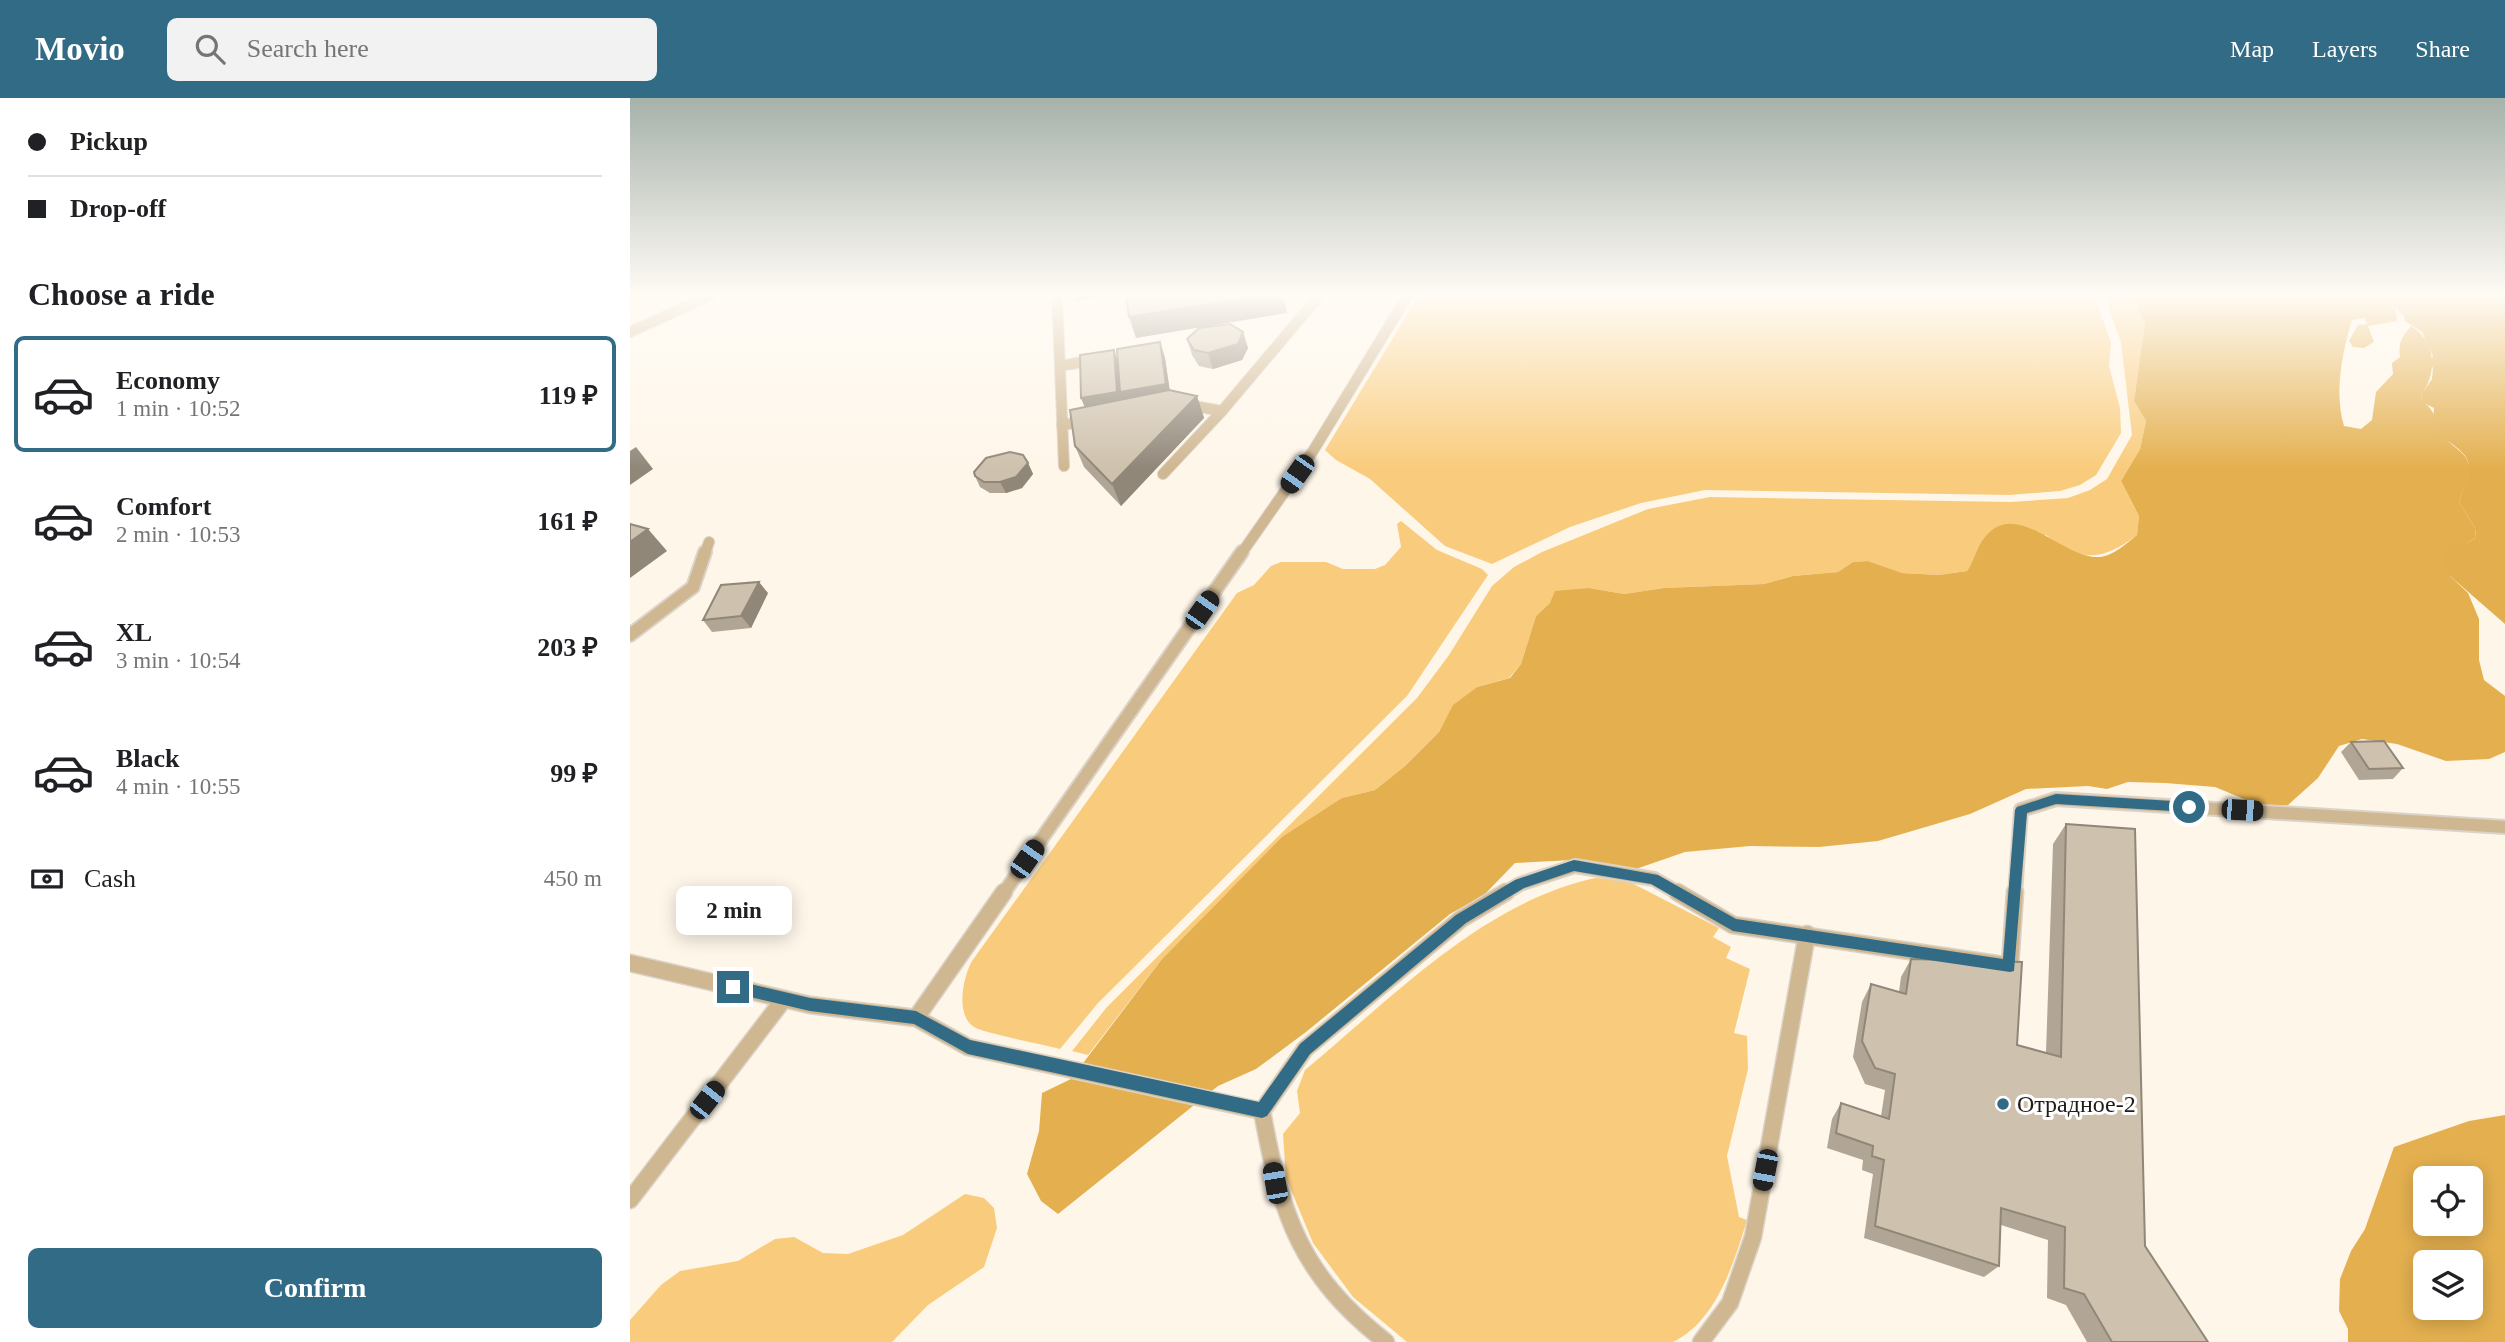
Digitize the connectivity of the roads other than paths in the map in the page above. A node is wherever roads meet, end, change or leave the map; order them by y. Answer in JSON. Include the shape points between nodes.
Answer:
{"nodes":[{"id":1,"x":1059,"y":353,"type":"edge"},
{"id":2,"x":1271,"y":353,"type":"edge"},
{"id":3,"x":1373,"y":353,"type":"edge"},
{"id":4,"x":1111,"y":357,"type":"edge"},
{"id":5,"x":1060,"y":366,"type":"junction"},
{"id":6,"x":1172,"y":406,"type":"edge"},
{"id":7,"x":1222,"y":411,"type":"junction"},
{"id":8,"x":1103,"y":418,"type":"edge"},
{"id":9,"x":1062,"y":425,"type":"junction"},
{"id":10,"x":1064,"y":466,"type":"dead end"},
{"id":11,"x":1163,"y":474,"type":"dead end"},
{"id":12,"x":709,"y":542,"type":"dead end"},
{"id":13,"x":630,"y":635,"type":"edge"},
{"id":14,"x":2505,"y":827,"type":"edge"},
{"id":15,"x":1807,"y":934,"type":"junction"},
{"id":16,"x":630,"y":963,"type":"edge"},
{"id":17,"x":785,"y":999,"type":"junction"},
{"id":18,"x":916,"y":1018,"type":"junction"},
{"id":19,"x":1262,"y":1111,"type":"junction"},
{"id":20,"x":630,"y":1200,"type":"edge"},
{"id":21,"x":1386,"y":1342,"type":"edge"},
{"id":22,"x":1701,"y":1342,"type":"edge"}],
"edges":[{"from":1,"to":5,"type":"lane"},
{"from":2,"to":7,"type":"lane"},
{"from":3,"to":18,"type":"lane","via":[[1313,451]]},
{"from":4,"to":5,"type":"lane"},
{"from":5,"to":9,"type":"lane"},
{"from":6,"to":7,"type":"lane","via":[[1185,403]]},
{"from":7,"to":11,"type":"lane"},
{"from":8,"to":9,"type":"lane"},
{"from":9,"to":10,"type":"lane"},
{"from":12,"to":13,"type":"lane","via":[[693,587]]},
{"from":14,"to":15,"type":"lane","via":[[2056,799],[2021,810],[2010,966]]},
{"from":15,"to":19,"type":"lane","via":[[1733,925],[1654,879],[1574,866],[1520,884],[1461,919],[1305,1049]]},
{"from":15,"to":22,"type":"lane","via":[[1753,1237],[1730,1303]]},
{"from":16,"to":17,"type":"lane"},
{"from":17,"to":18,"type":"lane"},
{"from":17,"to":20,"type":"lane"},
{"from":18,"to":19,"type":"lane","via":[[968,1047]]},
{"from":19,"to":21,"type":"lane","via":[[1275,1183],[1300,1250],[1341,1305]]}]}
